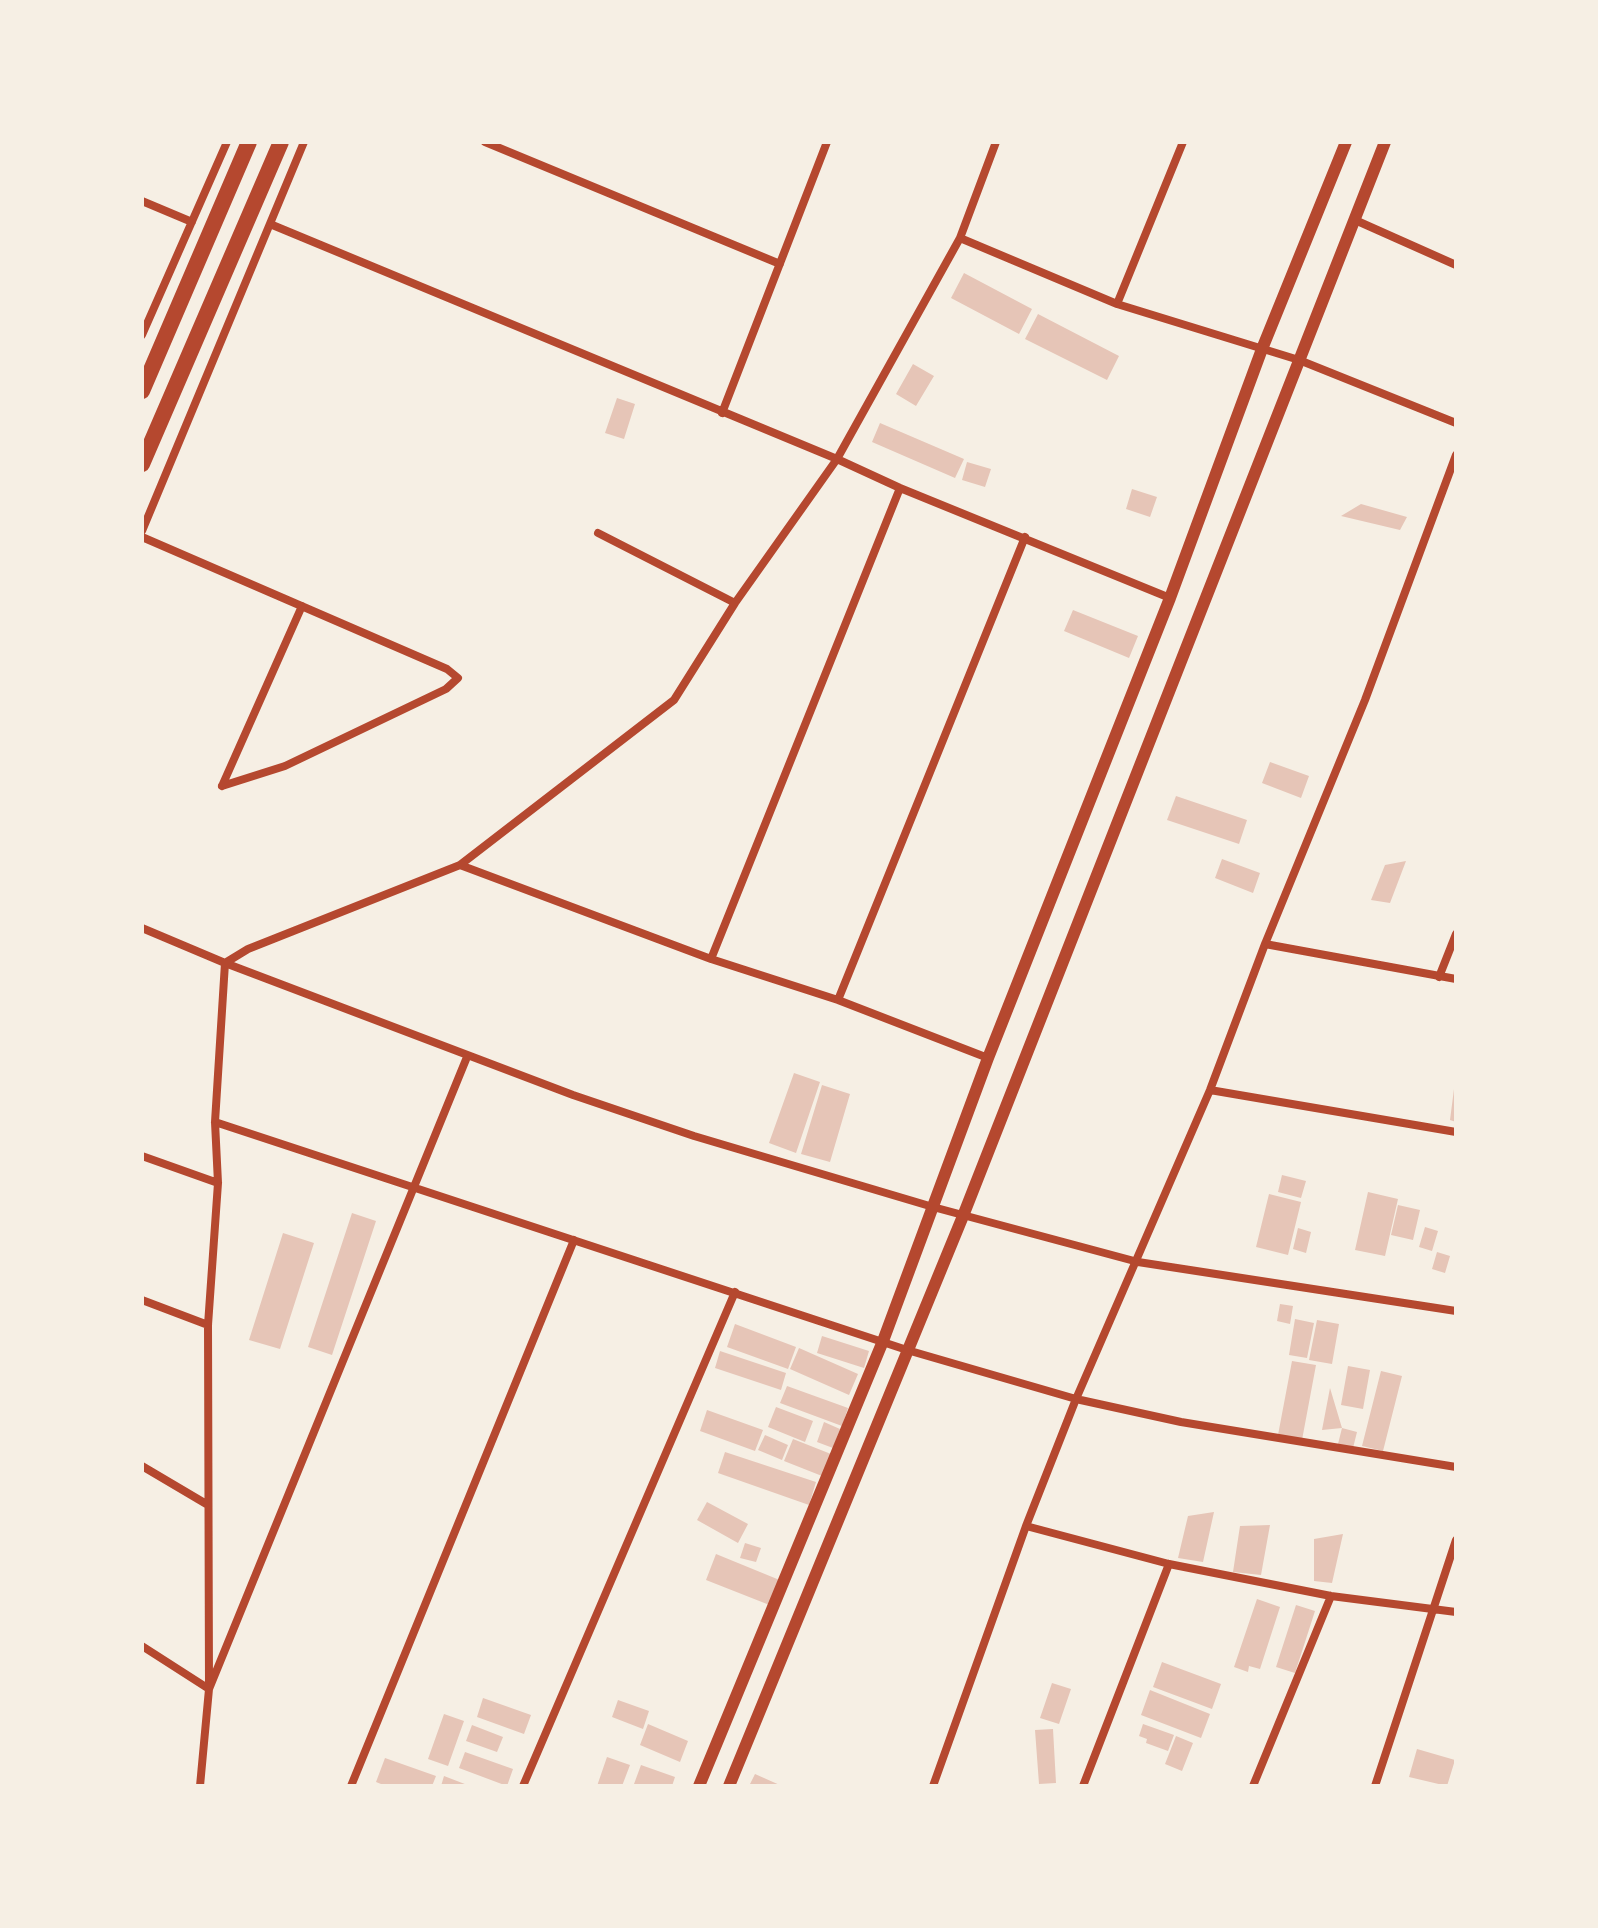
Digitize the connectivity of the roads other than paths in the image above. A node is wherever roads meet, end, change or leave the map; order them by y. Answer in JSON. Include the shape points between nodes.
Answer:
{"nodes":[{"id":1,"x":227,"y":142,"type":"edge"},
{"id":2,"x":249,"y":142,"type":"edge"},
{"id":3,"x":281,"y":142,"type":"edge"},
{"id":4,"x":304,"y":142,"type":"edge"},
{"id":5,"x":485,"y":142,"type":"edge"},
{"id":6,"x":827,"y":142,"type":"edge"},
{"id":7,"x":996,"y":142,"type":"edge"},
{"id":8,"x":1183,"y":142,"type":"edge"},
{"id":9,"x":1346,"y":142,"type":"edge"},
{"id":10,"x":1385,"y":142,"type":"edge"},
{"id":11,"x":142,"y":201,"type":"edge"},
{"id":12,"x":1355,"y":220,"type":"junction"},
{"id":13,"x":192,"y":222,"type":"junction"},
{"id":14,"x":270,"y":224,"type":"junction"},
{"id":15,"x":960,"y":238,"type":"junction"},
{"id":16,"x":780,"y":264,"type":"junction"},
{"id":17,"x":1456,"y":265,"type":"edge"},
{"id":18,"x":1117,"y":304,"type":"junction"},
{"id":19,"x":145,"y":318,"type":"edge"},
{"id":20,"x":142,"y":335,"type":"edge"},
{"id":21,"x":1262,"y":349,"type":"junction"},
{"id":22,"x":1299,"y":360,"type":"junction"},
{"id":23,"x":142,"y":391,"type":"edge"},
{"id":24,"x":722,"y":413,"type":"junction"},
{"id":25,"x":1456,"y":423,"type":"edge"},
{"id":26,"x":1456,"y":455,"type":"edge"},
{"id":27,"x":837,"y":459,"type":"junction"},
{"id":28,"x":142,"y":464,"type":"edge"},
{"id":29,"x":900,"y":488,"type":"junction"},
{"id":30,"x":598,"y":533,"type":"dead end"},
{"id":31,"x":142,"y":534,"type":"edge"},
{"id":32,"x":1025,"y":537,"type":"junction"},
{"id":33,"x":1170,"y":598,"type":"junction"},
{"id":34,"x":735,"y":603,"type":"junction"},
{"id":35,"x":302,"y":606,"type":"junction"},
{"id":36,"x":460,"y":865,"type":"junction"},
{"id":37,"x":142,"y":928,"type":"edge"},
{"id":38,"x":1456,"y":934,"type":"edge"},
{"id":39,"x":1265,"y":944,"type":"junction"},
{"id":40,"x":711,"y":959,"type":"junction"},
{"id":41,"x":225,"y":963,"type":"junction"},
{"id":42,"x":1439,"y":977,"type":"junction"},
{"id":43,"x":1456,"y":979,"type":"edge"},
{"id":44,"x":838,"y":1000,"type":"junction"},
{"id":45,"x":467,"y":1057,"type":"junction"},
{"id":46,"x":988,"y":1058,"type":"junction"},
{"id":47,"x":1210,"y":1090,"type":"junction"},
{"id":48,"x":215,"y":1122,"type":"junction"},
{"id":49,"x":1456,"y":1132,"type":"edge"},
{"id":50,"x":142,"y":1156,"type":"edge"},
{"id":51,"x":218,"y":1183,"type":"junction"},
{"id":52,"x":414,"y":1188,"type":"junction"},
{"id":53,"x":933,"y":1207,"type":"junction"},
{"id":54,"x":963,"y":1216,"type":"junction"},
{"id":55,"x":574,"y":1240,"type":"junction"},
{"id":56,"x":1138,"y":1262,"type":"junction"},
{"id":57,"x":735,"y":1292,"type":"junction"},
{"id":58,"x":142,"y":1300,"type":"edge"},
{"id":59,"x":1456,"y":1311,"type":"edge"},
{"id":60,"x":208,"y":1325,"type":"junction"},
{"id":61,"x":883,"y":1341,"type":"junction"},
{"id":62,"x":907,"y":1350,"type":"junction"},
{"id":63,"x":1076,"y":1399,"type":"junction"},
{"id":64,"x":142,"y":1466,"type":"edge"},
{"id":65,"x":1456,"y":1467,"type":"edge"},
{"id":66,"x":208,"y":1505,"type":"junction"},
{"id":67,"x":1026,"y":1526,"type":"junction"},
{"id":68,"x":1456,"y":1540,"type":"edge"},
{"id":69,"x":1169,"y":1564,"type":"junction"},
{"id":70,"x":1331,"y":1596,"type":"junction"},
{"id":71,"x":1434,"y":1609,"type":"junction"},
{"id":72,"x":1456,"y":1612,"type":"edge"},
{"id":73,"x":142,"y":1646,"type":"edge"},
{"id":74,"x":209,"y":1689,"type":"junction"},
{"id":75,"x":200,"y":1786,"type":"edge"},
{"id":76,"x":351,"y":1786,"type":"edge"},
{"id":77,"x":523,"y":1786,"type":"edge"},
{"id":78,"x":699,"y":1786,"type":"edge"},
{"id":79,"x":729,"y":1786,"type":"edge"},
{"id":80,"x":933,"y":1786,"type":"edge"},
{"id":81,"x":1083,"y":1786,"type":"edge"},
{"id":82,"x":1253,"y":1786,"type":"edge"},
{"id":83,"x":1375,"y":1786,"type":"edge"}],
"edges":[{"from":1,"to":13,"type":"street"},
{"from":2,"to":23,"type":"highway"},
{"from":3,"to":28,"type":"highway"},
{"from":4,"to":14,"type":"street"},
{"from":5,"to":16,"type":"street"},
{"from":6,"to":16,"type":"street"},
{"from":7,"to":15,"type":"street"},
{"from":8,"to":18,"type":"street"},
{"from":9,"to":21,"type":"street"},
{"from":10,"to":12,"type":"street"},
{"from":11,"to":13,"type":"street"},
{"from":12,"to":17,"type":"street"},
{"from":12,"to":22,"type":"street"},
{"from":13,"to":19,"type":"street"},
{"from":14,"to":24,"type":"street"},
{"from":14,"to":31,"type":"street"},
{"from":15,"to":18,"type":"street"},
{"from":15,"to":27,"type":"street"},
{"from":16,"to":24,"type":"street"},
{"from":18,"to":21,"type":"street"},
{"from":19,"to":20,"type":"street"},
{"from":21,"to":22,"type":"street"},
{"from":21,"to":33,"type":"street"},
{"from":22,"to":25,"type":"street"},
{"from":22,"to":54,"type":"street"},
{"from":24,"to":27,"type":"street"},
{"from":26,"to":39,"type":"street","via":[[1365,700]]},
{"from":27,"to":29,"type":"street"},
{"from":27,"to":34,"type":"street"},
{"from":29,"to":32,"type":"street"},
{"from":29,"to":40,"type":"street"},
{"from":30,"to":34,"type":"street"},
{"from":31,"to":35,"type":"street"},
{"from":32,"to":33,"type":"street"},
{"from":32,"to":44,"type":"street"},
{"from":33,"to":46,"type":"street"},
{"from":34,"to":36,"type":"street","via":[[674,700]]},
{"from":35,"to":35,"type":"street","via":[[271,675],[222,786],[285,766],[446,689],[458,678]]},
{"from":36,"to":40,"type":"street"},
{"from":36,"to":41,"type":"street","via":[[248,949]]},
{"from":37,"to":41,"type":"street"},
{"from":38,"to":42,"type":"street"},
{"from":39,"to":42,"type":"street"},
{"from":39,"to":47,"type":"street"},
{"from":40,"to":44,"type":"street"},
{"from":41,"to":45,"type":"street"},
{"from":41,"to":48,"type":"street"},
{"from":42,"to":43,"type":"street"},
{"from":44,"to":46,"type":"street"},
{"from":45,"to":52,"type":"street"},
{"from":45,"to":53,"type":"street","via":[[694,1136]]},
{"from":46,"to":53,"type":"street"},
{"from":47,"to":49,"type":"street"},
{"from":47,"to":56,"type":"street"},
{"from":48,"to":51,"type":"street"},
{"from":48,"to":52,"type":"street"},
{"from":50,"to":51,"type":"street"},
{"from":51,"to":60,"type":"street"},
{"from":52,"to":55,"type":"street"},
{"from":52,"to":74,"type":"street"},
{"from":53,"to":54,"type":"street"},
{"from":53,"to":61,"type":"street"},
{"from":54,"to":56,"type":"street"},
{"from":54,"to":62,"type":"street"},
{"from":55,"to":57,"type":"street"},
{"from":55,"to":76,"type":"street"},
{"from":56,"to":59,"type":"street"},
{"from":56,"to":63,"type":"street"},
{"from":57,"to":61,"type":"street"},
{"from":57,"to":77,"type":"street"},
{"from":58,"to":60,"type":"street"},
{"from":60,"to":66,"type":"street"},
{"from":61,"to":62,"type":"street"},
{"from":61,"to":78,"type":"street"},
{"from":62,"to":63,"type":"street"},
{"from":62,"to":79,"type":"street"},
{"from":63,"to":65,"type":"street","via":[[1181,1422]]},
{"from":63,"to":67,"type":"street"},
{"from":64,"to":66,"type":"street"},
{"from":66,"to":74,"type":"street"},
{"from":67,"to":69,"type":"street"},
{"from":67,"to":80,"type":"street"},
{"from":68,"to":71,"type":"street"},
{"from":69,"to":70,"type":"street"},
{"from":69,"to":81,"type":"street"},
{"from":70,"to":71,"type":"street"},
{"from":70,"to":82,"type":"street"},
{"from":71,"to":72,"type":"street"},
{"from":71,"to":83,"type":"street"},
{"from":73,"to":74,"type":"street"},
{"from":74,"to":75,"type":"street"}]}
